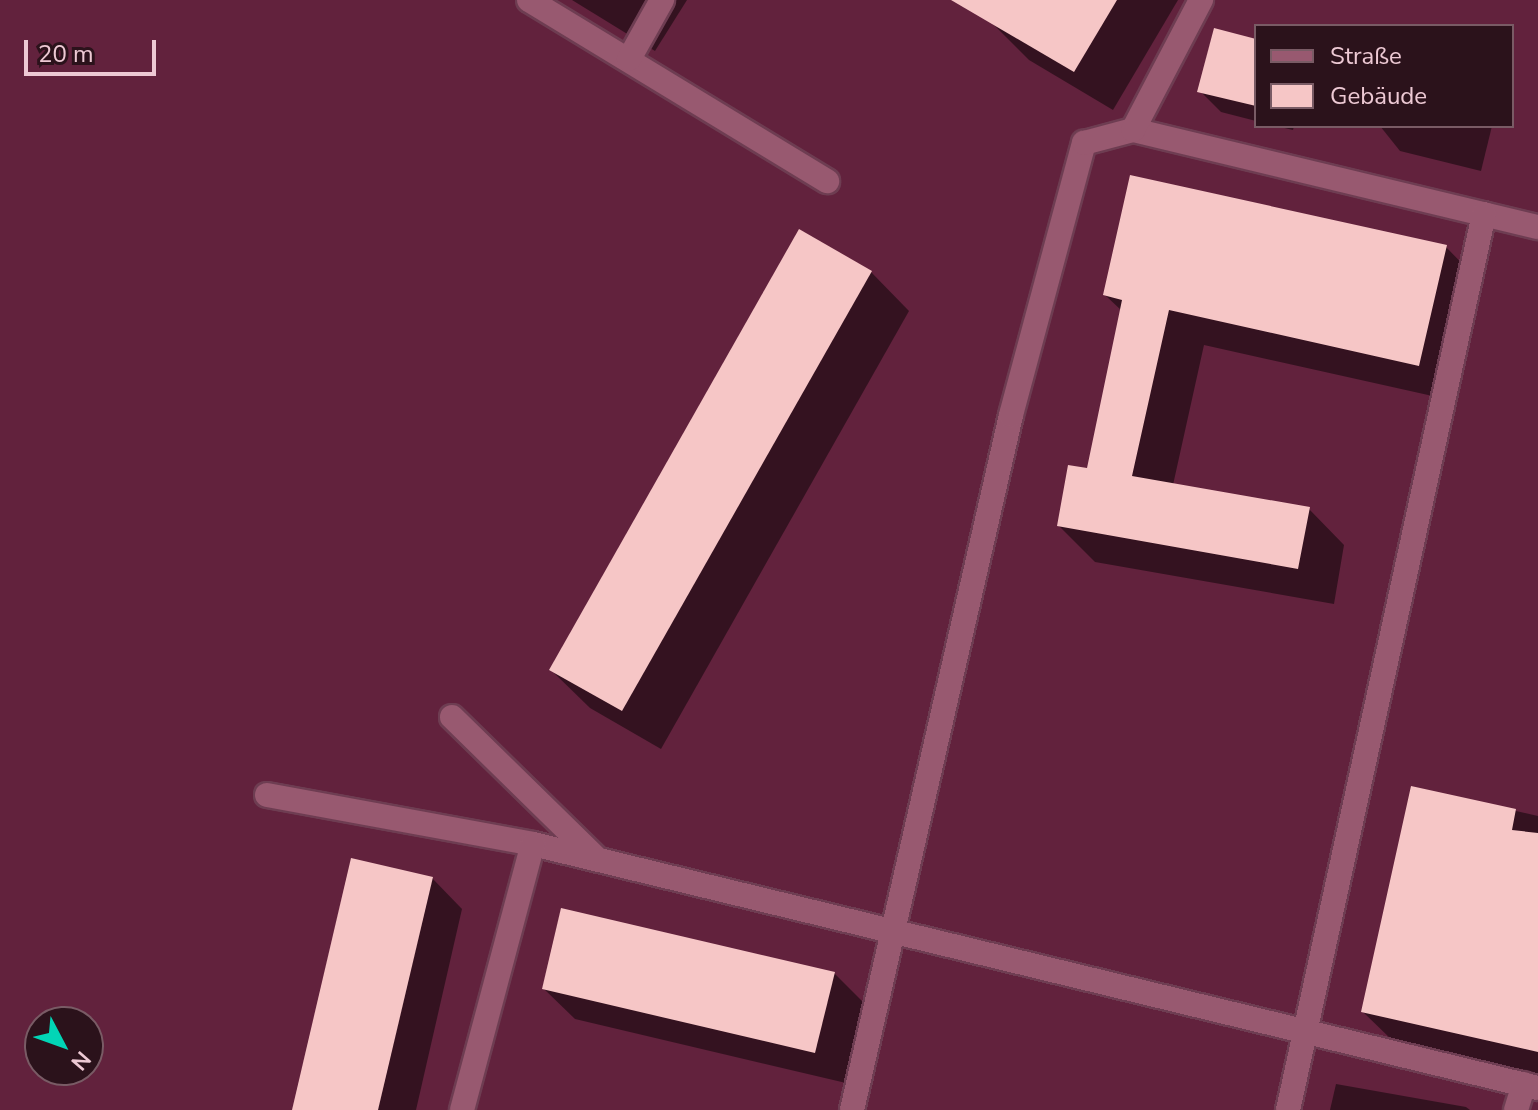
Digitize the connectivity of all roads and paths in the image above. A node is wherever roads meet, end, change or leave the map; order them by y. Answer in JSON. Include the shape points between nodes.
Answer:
{"nodes":[{"id":1,"x":529,"y":0,"type":"edge"},
{"id":2,"x":662,"y":0,"type":"edge"},
{"id":3,"x":1201,"y":0,"type":"edge"},
{"id":4,"x":629,"y":59,"type":"junction"},
{"id":5,"x":1133,"y":130,"type":"junction"},
{"id":6,"x":827,"y":181,"type":"dead end"},
{"id":7,"x":1484,"y":214,"type":"junction"},
{"id":8,"x":1538,"y":227,"type":"edge"},
{"id":9,"x":452,"y":717,"type":"dead end"},
{"id":10,"x":267,"y":795,"type":"dead end"},
{"id":11,"x":533,"y":844,"type":"junction"},
{"id":12,"x":598,"y":859,"type":"junction"},
{"id":13,"x":892,"y":930,"type":"junction"},
{"id":14,"x":1307,"y":1031,"type":"junction"},
{"id":15,"x":1531,"y":1086,"type":"edge"},
{"id":16,"x":462,"y":1110,"type":"edge"},
{"id":17,"x":852,"y":1110,"type":"edge"},
{"id":18,"x":1288,"y":1110,"type":"edge"},
{"id":19,"x":1516,"y":1110,"type":"edge"}],
"edges":[{"from":1,"to":4,"type":"lane"},
{"from":2,"to":4,"type":"lane"},
{"from":3,"to":5,"type":"lane"},
{"from":4,"to":6,"type":"lane"},
{"from":5,"to":7,"type":"lane"},
{"from":5,"to":13,"type":"lane","via":[[1084,143],[1011,415]]},
{"from":7,"to":8,"type":"lane"},
{"from":7,"to":14,"type":"lane"},
{"from":9,"to":12,"type":"lane"},
{"from":10,"to":11,"type":"lane"},
{"from":11,"to":12,"type":"lane"},
{"from":11,"to":16,"type":"lane"},
{"from":12,"to":13,"type":"lane"},
{"from":13,"to":14,"type":"lane"},
{"from":13,"to":17,"type":"lane"},
{"from":14,"to":15,"type":"lane"},
{"from":14,"to":18,"type":"lane"},
{"from":15,"to":19,"type":"lane"}]}
